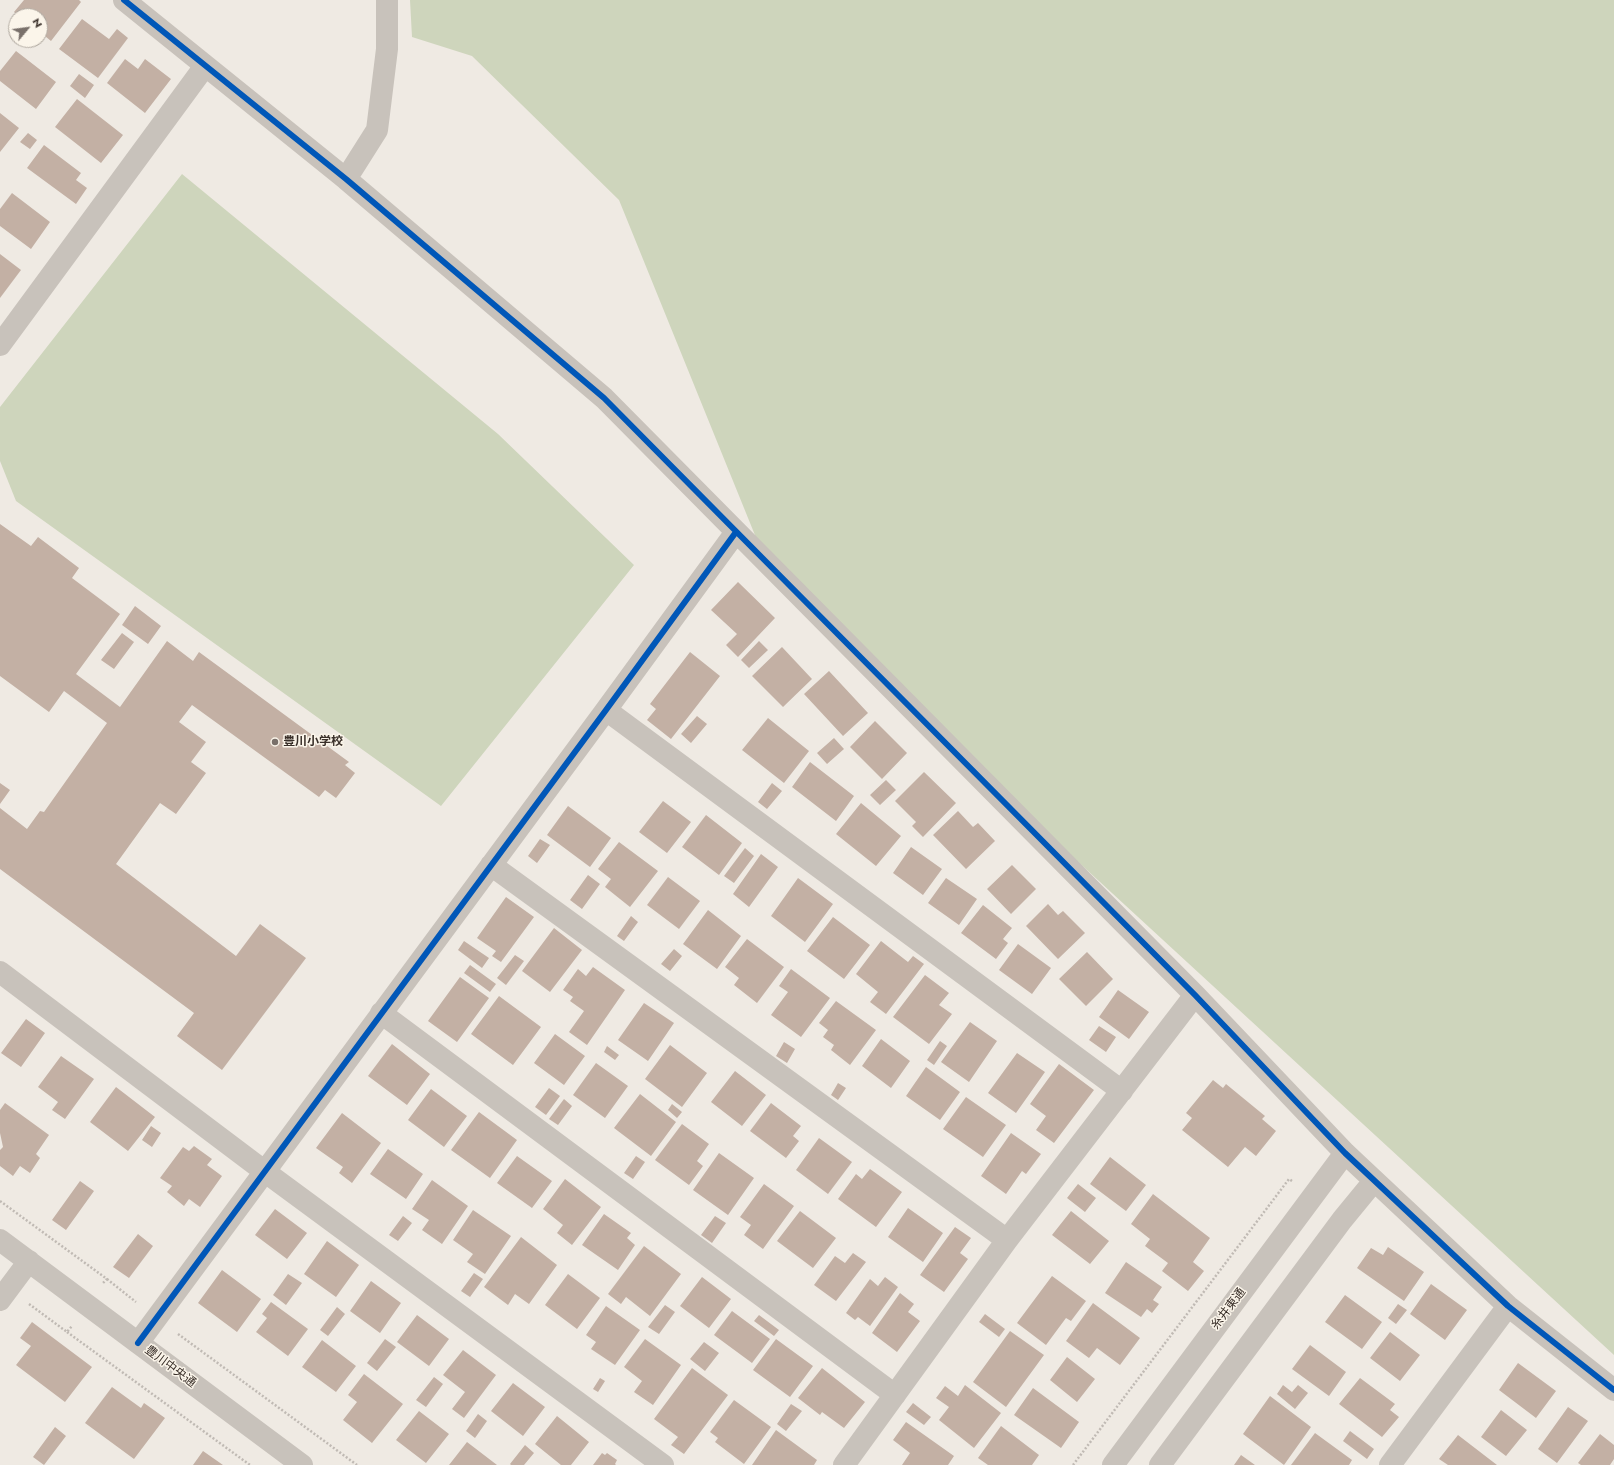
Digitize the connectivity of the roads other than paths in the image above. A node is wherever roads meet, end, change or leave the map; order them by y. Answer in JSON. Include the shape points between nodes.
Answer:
{"nodes":[{"id":1,"x":124,"y":0,"type":"edge"},
{"id":2,"x":387,"y":0,"type":"edge"},
{"id":3,"x":205,"y":66,"type":"junction"},
{"id":4,"x":346,"y":179,"type":"junction"},
{"id":5,"x":0,"y":345,"type":"edge"},
{"id":6,"x":736,"y":532,"type":"junction"},
{"id":7,"x":606,"y":710,"type":"junction"},
{"id":8,"x":492,"y":865,"type":"junction"},
{"id":9,"x":0,"y":972,"type":"edge"},
{"id":10,"x":1195,"y":995,"type":"junction"},
{"id":11,"x":381,"y":1012,"type":"junction"},
{"id":12,"x":1122,"y":1091,"type":"junction"},
{"id":13,"x":1345,"y":1153,"type":"junction"},
{"id":14,"x":264,"y":1171,"type":"junction"},
{"id":15,"x":1374,"y":1181,"type":"junction"},
{"id":16,"x":0,"y":1240,"type":"edge"},
{"id":17,"x":1007,"y":1240,"type":"junction"},
{"id":18,"x":29,"y":1261,"type":"junction"},
{"id":19,"x":0,"y":1300,"type":"edge"},
{"id":20,"x":1508,"y":1306,"type":"junction"},
{"id":21,"x":138,"y":1343,"type":"junction"},
{"id":22,"x":1614,"y":1390,"type":"edge"},
{"id":23,"x":895,"y":1395,"type":"junction"},
{"id":24,"x":302,"y":1465,"type":"edge"},
{"id":25,"x":663,"y":1465,"type":"edge"},
{"id":26,"x":844,"y":1465,"type":"edge"},
{"id":27,"x":1113,"y":1465,"type":"edge"},
{"id":28,"x":1160,"y":1465,"type":"edge"},
{"id":29,"x":1390,"y":1465,"type":"edge"}],
"edges":[{"from":1,"to":3,"type":"street"},
{"from":2,"to":4,"type":"street","via":[[387,49],[377,130]]},
{"from":3,"to":4,"type":"street"},
{"from":3,"to":5,"type":"street"},
{"from":4,"to":6,"type":"street","via":[[604,398]]},
{"from":6,"to":7,"type":"street"},
{"from":6,"to":10,"type":"street"},
{"from":7,"to":8,"type":"street"},
{"from":7,"to":12,"type":"street"},
{"from":8,"to":11,"type":"street"},
{"from":8,"to":17,"type":"street"},
{"from":9,"to":14,"type":"street"},
{"from":10,"to":12,"type":"street"},
{"from":10,"to":13,"type":"street"},
{"from":11,"to":14,"type":"street"},
{"from":11,"to":23,"type":"street"},
{"from":12,"to":17,"type":"street"},
{"from":13,"to":15,"type":"street"},
{"from":13,"to":27,"type":"street","name":"糸井東通"},
{"from":14,"to":21,"type":"street"},
{"from":14,"to":25,"type":"street"},
{"from":15,"to":20,"type":"street"},
{"from":15,"to":28,"type":"street","via":[[1342,1220]]},
{"from":16,"to":18,"type":"street","name":"豊川中央通"},
{"from":17,"to":23,"type":"street"},
{"from":18,"to":19,"type":"street"},
{"from":18,"to":21,"type":"street","name":"豊川中央通"},
{"from":20,"to":22,"type":"street"},
{"from":20,"to":29,"type":"street"},
{"from":21,"to":24,"type":"street","name":"豊川中央通"},
{"from":23,"to":26,"type":"street"}]}
